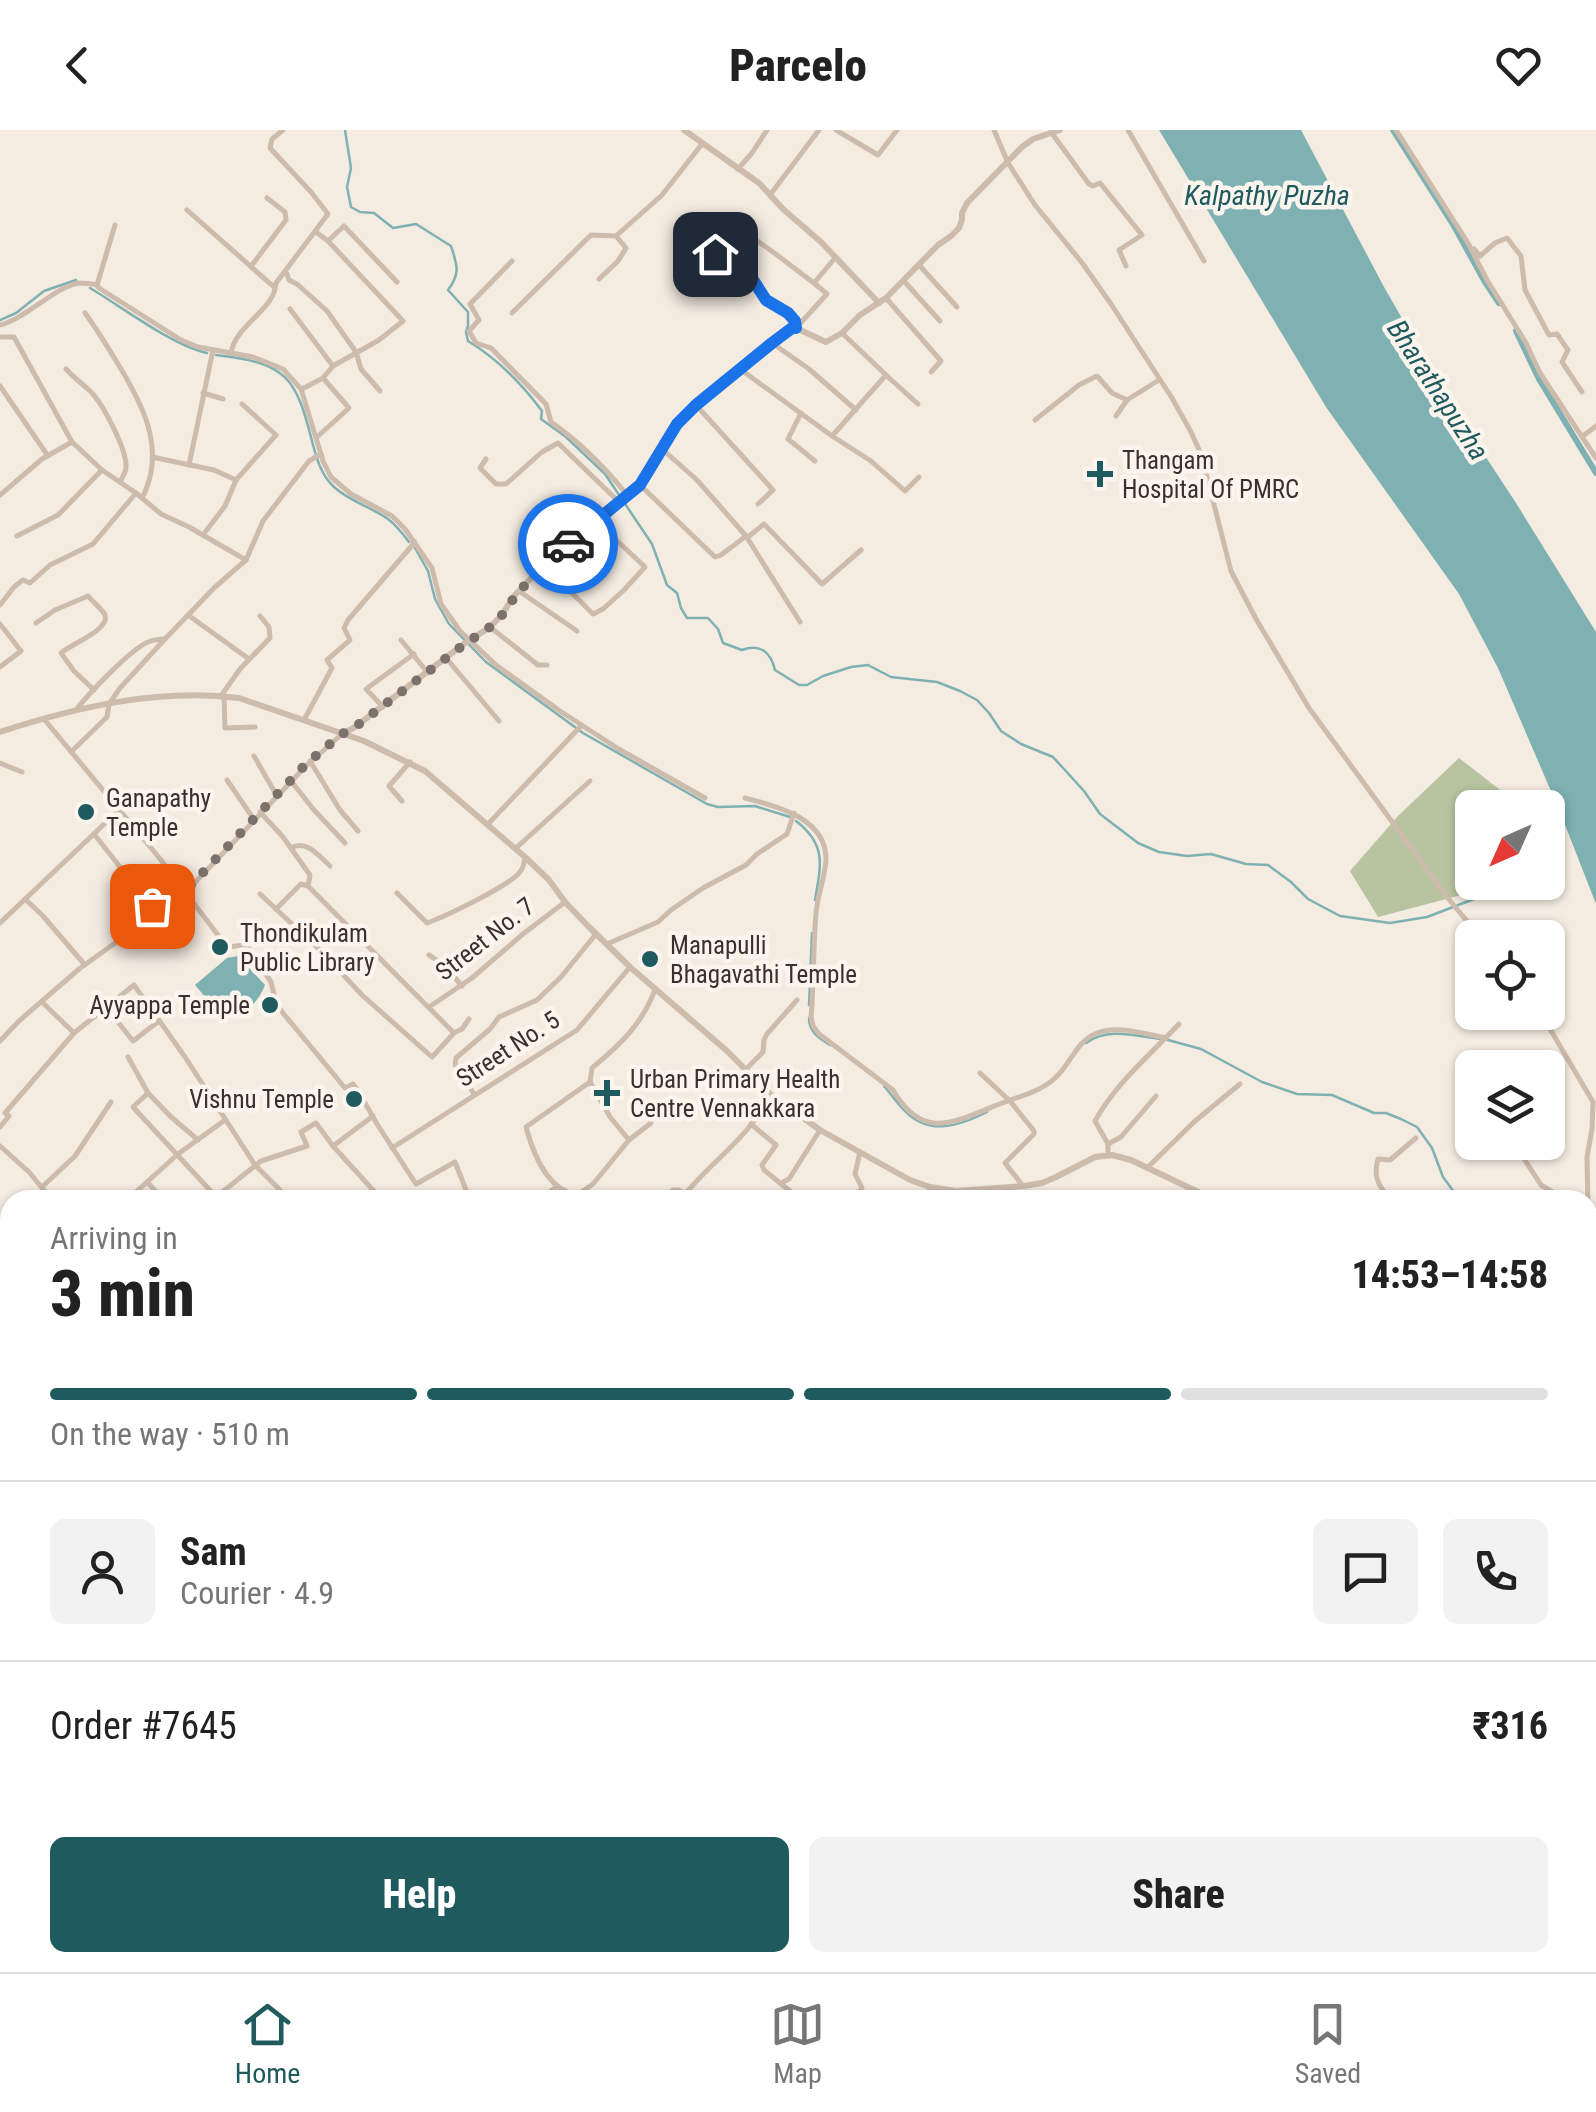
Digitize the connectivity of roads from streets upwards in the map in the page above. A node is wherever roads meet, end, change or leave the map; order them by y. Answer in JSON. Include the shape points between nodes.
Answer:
{"nodes":[{"id":1,"x":284,"y":130,"type":"edge"},
{"id":2,"x":684,"y":130,"type":"edge"},
{"id":3,"x":767,"y":130,"type":"edge"},
{"id":4,"x":819,"y":130,"type":"edge"},
{"id":5,"x":836,"y":130,"type":"edge"},
{"id":6,"x":897,"y":130,"type":"edge"},
{"id":7,"x":994,"y":130,"type":"edge"},
{"id":8,"x":1128,"y":130,"type":"edge"},
{"id":9,"x":1396,"y":130,"type":"edge"},
{"id":10,"x":1056,"y":131,"type":"edge"},
{"id":11,"x":702,"y":144,"type":"junction"},
{"id":12,"x":1010,"y":160,"type":"junction"},
{"id":13,"x":738,"y":169,"type":"junction"},
{"id":14,"x":770,"y":196,"type":"junction"},
{"id":15,"x":268,"y":198,"type":"dead end"},
{"id":16,"x":187,"y":210,"type":"dead end"},
{"id":17,"x":115,"y":225,"type":"dead end"},
{"id":18,"x":693,"y":230,"type":"dead end"},
{"id":19,"x":316,"y":232,"type":"junction"},
{"id":20,"x":616,"y":236,"type":"junction"},
{"id":21,"x":328,"y":240,"type":"junction"},
{"id":22,"x":1468,"y":243,"type":"junction"},
{"id":23,"x":715,"y":254,"type":"dead end"},
{"id":24,"x":835,"y":258,"type":"junction"},
{"id":25,"x":1204,"y":261,"type":"dead end"},
{"id":26,"x":512,"y":262,"type":"dead end"},
{"id":27,"x":252,"y":266,"type":"junction"},
{"id":28,"x":919,"y":266,"type":"junction"},
{"id":29,"x":1126,"y":266,"type":"dead end"},
{"id":30,"x":286,"y":273,"type":"junction"},
{"id":31,"x":599,"y":279,"type":"dead end"},
{"id":32,"x":902,"y":280,"type":"junction"},
{"id":33,"x":398,"y":282,"type":"dead end"},
{"id":34,"x":814,"y":282,"type":"junction"},
{"id":35,"x":97,"y":285,"type":"junction"},
{"id":36,"x":274,"y":287,"type":"junction"},
{"id":37,"x":882,"y":300,"type":"junction"},
{"id":38,"x":290,"y":308,"type":"dead end"},
{"id":39,"x":957,"y":308,"type":"dead end"},
{"id":40,"x":84,"y":313,"type":"dead end"},
{"id":41,"x":512,"y":313,"type":"dead end"},
{"id":42,"x":940,"y":321,"type":"dead end"},
{"id":43,"x":0,"y":325,"type":"edge"},
{"id":44,"x":796,"y":328,"type":"junction"},
{"id":45,"x":842,"y":333,"type":"junction"},
{"id":46,"x":0,"y":337,"type":"edge"},
{"id":47,"x":772,"y":343,"type":"junction"},
{"id":48,"x":213,"y":350,"type":"junction"},
{"id":49,"x":356,"y":352,"type":"junction"},
{"id":50,"x":231,"y":353,"type":"junction"},
{"id":51,"x":333,"y":366,"type":"junction"},
{"id":52,"x":740,"y":369,"type":"junction"},
{"id":53,"x":66,"y":370,"type":"dead end"},
{"id":54,"x":930,"y":372,"type":"dead end"},
{"id":55,"x":886,"y":376,"type":"junction"},
{"id":56,"x":323,"y":378,"type":"junction"},
{"id":57,"x":1159,"y":380,"type":"junction"},
{"id":58,"x":0,"y":386,"type":"edge"},
{"id":59,"x":301,"y":389,"type":"junction"},
{"id":60,"x":380,"y":390,"type":"dead end"},
{"id":61,"x":1582,"y":392,"type":"dead end"},
{"id":62,"x":202,"y":394,"type":"junction"},
{"id":63,"x":224,"y":398,"type":"dead end"},
{"id":64,"x":1127,"y":400,"type":"junction"},
{"id":65,"x":242,"y":404,"type":"dead end"},
{"id":66,"x":918,"y":404,"type":"dead end"},
{"id":67,"x":696,"y":405,"type":"junction"},
{"id":68,"x":856,"y":410,"type":"junction"},
{"id":69,"x":802,"y":413,"type":"junction"},
{"id":70,"x":1116,"y":416,"type":"dead end"},
{"id":71,"x":1034,"y":420,"type":"dead end"},
{"id":72,"x":1596,"y":426,"type":"edge"},
{"id":73,"x":832,"y":436,"type":"junction"},
{"id":74,"x":1583,"y":436,"type":"junction"},
{"id":75,"x":316,"y":438,"type":"junction"},
{"id":76,"x":72,"y":442,"type":"junction"},
{"id":77,"x":662,"y":449,"type":"junction"},
{"id":78,"x":318,"y":455,"type":"junction"},
{"id":79,"x":48,"y":456,"type":"junction"},
{"id":80,"x":152,"y":457,"type":"junction"},
{"id":81,"x":1596,"y":458,"type":"edge"},
{"id":82,"x":486,"y":459,"type":"dead end"},
{"id":83,"x":815,"y":462,"type":"dead end"},
{"id":84,"x":190,"y":464,"type":"junction"},
{"id":85,"x":102,"y":470,"type":"junction"},
{"id":86,"x":919,"y":477,"type":"dead end"},
{"id":87,"x":236,"y":480,"type":"junction"},
{"id":88,"x":120,"y":482,"type":"junction"},
{"id":89,"x":640,"y":485,"type":"junction"},
{"id":90,"x":2,"y":491,"type":"edge"},
{"id":91,"x":139,"y":496,"type":"junction"},
{"id":92,"x":623,"y":498,"type":"junction"},
{"id":93,"x":758,"y":504,"type":"dead end"},
{"id":94,"x":596,"y":521,"type":"junction"},
{"id":95,"x":17,"y":536,"type":"dead end"},
{"id":96,"x":204,"y":536,"type":"junction"},
{"id":97,"x":747,"y":537,"type":"junction"},
{"id":98,"x":415,"y":542,"type":"junction"},
{"id":99,"x":860,"y":550,"type":"dead end"},
{"id":100,"x":246,"y":560,"type":"junction"},
{"id":101,"x":544,"y":566,"type":"junction"},
{"id":102,"x":519,"y":591,"type":"junction"},
{"id":103,"x":0,"y":605,"type":"edge"},
{"id":104,"x":188,"y":616,"type":"junction"},
{"id":105,"x":260,"y":616,"type":"dead end"},
{"id":106,"x":800,"y":622,"type":"dead end"},
{"id":107,"x":36,"y":623,"type":"dead end"},
{"id":108,"x":0,"y":624,"type":"edge"},
{"id":109,"x":490,"y":627,"type":"junction"},
{"id":110,"x":578,"y":632,"type":"dead end"},
{"id":111,"x":165,"y":640,"type":"junction"},
{"id":112,"x":400,"y":640,"type":"dead end"},
{"id":113,"x":467,"y":643,"type":"junction"},
{"id":114,"x":414,"y":654,"type":"junction"},
{"id":115,"x":249,"y":659,"type":"junction"},
{"id":116,"x":447,"y":659,"type":"junction"},
{"id":117,"x":547,"y":665,"type":"dead end"},
{"id":118,"x":0,"y":667,"type":"edge"},
{"id":119,"x":428,"y":674,"type":"junction"},
{"id":120,"x":94,"y":690,"type":"junction"},
{"id":121,"x":223,"y":696,"type":"junction"},
{"id":122,"x":109,"y":704,"type":"junction"},
{"id":123,"x":383,"y":707,"type":"junction"},
{"id":124,"x":76,"y":710,"type":"junction"},
{"id":125,"x":44,"y":719,"type":"junction"},
{"id":126,"x":304,"y":720,"type":"junction"},
{"id":127,"x":499,"y":722,"type":"dead end"},
{"id":128,"x":582,"y":726,"type":"junction"},
{"id":129,"x":255,"y":727,"type":"dead end"},
{"id":130,"x":0,"y":732,"type":"edge"},
{"id":131,"x":342,"y":734,"type":"junction"},
{"id":132,"x":71,"y":752,"type":"junction"},
{"id":133,"x":254,"y":756,"type":"dead end"},
{"id":134,"x":310,"y":762,"type":"junction"},
{"id":135,"x":410,"y":762,"type":"junction"},
{"id":136,"x":0,"y":763,"type":"edge"},
{"id":137,"x":22,"y":772,"type":"dead end"},
{"id":138,"x":226,"y":780,"type":"dead end"},
{"id":139,"x":291,"y":781,"type":"junction"},
{"id":140,"x":590,"y":781,"type":"dead end"},
{"id":141,"x":276,"y":796,"type":"junction"},
{"id":142,"x":705,"y":798,"type":"dead end"},
{"id":143,"x":745,"y":798,"type":"dead end"},
{"id":144,"x":402,"y":800,"type":"dead end"},
{"id":145,"x":119,"y":810,"type":"junction"},
{"id":146,"x":260,"y":812,"type":"junction"},
{"id":147,"x":794,"y":813,"type":"junction"},
{"id":148,"x":254,"y":819,"type":"junction"},
{"id":149,"x":489,"y":824,"type":"junction"},
{"id":150,"x":358,"y":831,"type":"dead end"},
{"id":151,"x":93,"y":833,"type":"junction"},
{"id":152,"x":344,"y":843,"type":"dead end"},
{"id":153,"x":291,"y":848,"type":"junction"},
{"id":154,"x":516,"y":848,"type":"junction"},
{"id":155,"x":526,"y":857,"type":"junction"},
{"id":156,"x":330,"y":866,"type":"dead end"},
{"id":157,"x":308,"y":886,"type":"junction"},
{"id":158,"x":186,"y":892,"type":"junction"},
{"id":159,"x":396,"y":893,"type":"dead end"},
{"id":160,"x":260,"y":894,"type":"dead end"},
{"id":161,"x":26,"y":899,"type":"junction"},
{"id":162,"x":565,"y":902,"type":"junction"},
{"id":163,"x":276,"y":909,"type":"junction"},
{"id":164,"x":157,"y":914,"type":"junction"},
{"id":165,"x":1465,"y":920,"type":"edge"},
{"id":166,"x":0,"y":922,"type":"edge"},
{"id":167,"x":596,"y":934,"type":"junction"},
{"id":168,"x":607,"y":944,"type":"junction"},
{"id":169,"x":429,"y":955,"type":"dead end"},
{"id":170,"x":85,"y":965,"type":"junction"},
{"id":171,"x":630,"y":967,"type":"junction"},
{"id":172,"x":462,"y":986,"type":"junction"},
{"id":173,"x":655,"y":988,"type":"junction"},
{"id":174,"x":797,"y":1000,"type":"dead end"},
{"id":175,"x":42,"y":1002,"type":"junction"},
{"id":176,"x":106,"y":1007,"type":"junction"},
{"id":177,"x":429,"y":1007,"type":"junction"},
{"id":178,"x":469,"y":1019,"type":"dead end"},
{"id":179,"x":160,"y":1020,"type":"junction"},
{"id":180,"x":1179,"y":1024,"type":"dead end"},
{"id":181,"x":1551,"y":1030,"type":"edge"},
{"id":182,"x":454,"y":1032,"type":"junction"},
{"id":183,"x":74,"y":1033,"type":"junction"},
{"id":184,"x":0,"y":1040,"type":"edge"},
{"id":185,"x":1165,"y":1040,"type":"junction"},
{"id":186,"x":128,"y":1057,"type":"dead end"},
{"id":187,"x":746,"y":1069,"type":"junction"},
{"id":188,"x":980,"y":1073,"type":"dead end"},
{"id":189,"x":590,"y":1082,"type":"junction"},
{"id":190,"x":1240,"y":1084,"type":"dead end"},
{"id":191,"x":148,"y":1093,"type":"junction"},
{"id":192,"x":770,"y":1094,"type":"junction"},
{"id":193,"x":474,"y":1095,"type":"junction"},
{"id":194,"x":1156,"y":1096,"type":"dead end"},
{"id":195,"x":1010,"y":1101,"type":"junction"},
{"id":196,"x":111,"y":1102,"type":"dead end"},
{"id":197,"x":3,"y":1112,"type":"edge"},
{"id":198,"x":372,"y":1116,"type":"junction"},
{"id":199,"x":225,"y":1120,"type":"junction"},
{"id":200,"x":651,"y":1123,"type":"dead end"},
{"id":201,"x":751,"y":1124,"type":"junction"},
{"id":202,"x":0,"y":1126,"type":"edge"},
{"id":203,"x":820,"y":1130,"type":"junction"},
{"id":204,"x":1416,"y":1138,"type":"dead end"},
{"id":205,"x":198,"y":1140,"type":"junction"},
{"id":206,"x":629,"y":1140,"type":"junction"},
{"id":207,"x":1108,"y":1144,"type":"junction"},
{"id":208,"x":0,"y":1146,"type":"edge"},
{"id":209,"x":334,"y":1146,"type":"junction"},
{"id":210,"x":392,"y":1148,"type":"junction"},
{"id":211,"x":860,"y":1152,"type":"junction"},
{"id":212,"x":178,"y":1154,"type":"junction"},
{"id":213,"x":1108,"y":1156,"type":"junction"},
{"id":214,"x":1525,"y":1160,"type":"edge"},
{"id":215,"x":256,"y":1165,"type":"junction"},
{"id":216,"x":1147,"y":1168,"type":"junction"},
{"id":217,"x":147,"y":1182,"type":"junction"},
{"id":218,"x":782,"y":1182,"type":"junction"},
{"id":219,"x":1024,"y":1186,"type":"junction"},
{"id":220,"x":556,"y":1187,"type":"junction"},
{"id":221,"x":930,"y":1187,"type":"junction"},
{"id":222,"x":42,"y":1188,"type":"joint"},
{"id":223,"x":139,"y":1190,"type":"edge"},
{"id":224,"x":155,"y":1190,"type":"edge"},
{"id":225,"x":211,"y":1190,"type":"edge"},
{"id":226,"x":227,"y":1190,"type":"edge"},
{"id":227,"x":280,"y":1190,"type":"edge"},
{"id":228,"x":373,"y":1190,"type":"edge"},
{"id":229,"x":466,"y":1190,"type":"edge"},
{"id":230,"x":552,"y":1190,"type":"edge"},
{"id":231,"x":560,"y":1190,"type":"edge"},
{"id":232,"x":584,"y":1190,"type":"edge"},
{"id":233,"x":689,"y":1190,"type":"edge"},
{"id":234,"x":790,"y":1190,"type":"edge"},
{"id":235,"x":860,"y":1190,"type":"edge"},
{"id":236,"x":930,"y":1190,"type":"edge"},
{"id":237,"x":950,"y":1190,"type":"edge"},
{"id":238,"x":1001,"y":1190,"type":"edge"},
{"id":239,"x":1194,"y":1190,"type":"edge"},
{"id":240,"x":1383,"y":1190,"type":"edge"},
{"id":241,"x":1549,"y":1190,"type":"edge"},
{"id":242,"x":1588,"y":1190,"type":"edge"}],
"edges":[{"from":1,"to":19,"type":"street","via":[[270,148],[326,210]]},
{"from":2,"to":11,"type":"street"},
{"from":3,"to":13,"type":"street"},
{"from":4,"to":14,"type":"street"},
{"from":5,"to":6,"type":"street","via":[[878,156]]},
{"from":7,"to":12,"type":"street"},
{"from":8,"to":25,"type":"street"},
{"from":9,"to":22,"type":"street"},
{"from":10,"to":12,"type":"street","via":[[1033,139]]},
{"from":10,"to":29,"type":"street","via":[[1090,184],[1100,183],[1142,235],[1119,250]]},
{"from":11,"to":13,"type":"street"},
{"from":11,"to":20,"type":"street","via":[[662,195]]},
{"from":12,"to":28,"type":"street","via":[[968,202],[959,228]]},
{"from":12,"to":57,"type":"street","via":[[1035,206],[1083,264]]},
{"from":13,"to":14,"type":"street"},
{"from":14,"to":24,"type":"street"},
{"from":15,"to":27,"type":"street","via":[[286,220]]},
{"from":16,"to":27,"type":"street"},
{"from":17,"to":35,"type":"street"},
{"from":18,"to":34,"type":"street","via":[[722,231],[726,224]]},
{"from":19,"to":21,"type":"street"},
{"from":19,"to":30,"type":"street"},
{"from":20,"to":31,"type":"street","via":[[626,248]]},
{"from":20,"to":41,"type":"street","via":[[591,235]]},
{"from":21,"to":33,"type":"street","via":[[344,226]]},
{"from":21,"to":49,"type":"street","via":[[403,321]]},
{"from":22,"to":61,"type":"street","via":[[1480,256],[1507,238],[1522,256],[1526,290],[1549,335],[1558,334],[1568,350],[1562,362]]},
{"from":22,"to":74,"type":"street"},
{"from":23,"to":44,"type":"street","via":[[729,252]]},
{"from":24,"to":34,"type":"street"},
{"from":24,"to":37,"type":"street"},
{"from":26,"to":92,"type":"street","via":[[470,304],[479,317],[468,331],[471,338],[491,348],[546,404],[551,422],[604,466]]},
{"from":27,"to":36,"type":"street"},
{"from":28,"to":32,"type":"street"},
{"from":28,"to":39,"type":"street"},
{"from":30,"to":36,"type":"street"},
{"from":30,"to":49,"type":"street","via":[[327,311]]},
{"from":32,"to":37,"type":"street"},
{"from":32,"to":42,"type":"street"},
{"from":34,"to":44,"type":"street","via":[[827,294]]},
{"from":35,"to":43,"type":"street","via":[[79,283]]},
{"from":35,"to":48,"type":"street","via":[[181,340]]},
{"from":36,"to":50,"type":"street"},
{"from":37,"to":45,"type":"street"},
{"from":37,"to":54,"type":"street","via":[[941,360]]},
{"from":38,"to":51,"type":"street"},
{"from":40,"to":80,"type":"street","via":[[142,407]]},
{"from":44,"to":45,"type":"street","via":[[826,342]]},
{"from":44,"to":47,"type":"street"},
{"from":45,"to":55,"type":"street"},
{"from":46,"to":76,"type":"street","via":[[14,337]]},
{"from":47,"to":52,"type":"street"},
{"from":47,"to":68,"type":"street"},
{"from":48,"to":50,"type":"street"},
{"from":48,"to":62,"type":"street"},
{"from":49,"to":51,"type":"street"},
{"from":49,"to":60,"type":"street"},
{"from":50,"to":59,"type":"street","via":[[283,369]]},
{"from":51,"to":56,"type":"street"},
{"from":52,"to":67,"type":"street"},
{"from":52,"to":69,"type":"street"},
{"from":53,"to":88,"type":"street","via":[[89,389],[112,426],[125,459]]},
{"from":55,"to":66,"type":"street"},
{"from":55,"to":68,"type":"street"},
{"from":56,"to":59,"type":"street"},
{"from":56,"to":75,"type":"street","via":[[348,408]]},
{"from":57,"to":64,"type":"street"},
{"from":57,"to":165,"type":"street","via":[[1201,454],[1232,572],[1256,619],[1309,708]]},
{"from":58,"to":79,"type":"street"},
{"from":59,"to":75,"type":"street"},
{"from":62,"to":63,"type":"street"},
{"from":62,"to":84,"type":"street"},
{"from":64,"to":70,"type":"street"},
{"from":64,"to":71,"type":"street","via":[[1098,376]]},
{"from":65,"to":87,"type":"street","via":[[276,435]]},
{"from":67,"to":77,"type":"street"},
{"from":67,"to":93,"type":"street","via":[[773,490]]},
{"from":68,"to":73,"type":"street"},
{"from":69,"to":73,"type":"street"},
{"from":69,"to":83,"type":"street","via":[[788,438]]},
{"from":72,"to":74,"type":"street"},
{"from":73,"to":86,"type":"street","via":[[905,491]]},
{"from":74,"to":81,"type":"street"},
{"from":75,"to":78,"type":"street"},
{"from":76,"to":79,"type":"street"},
{"from":76,"to":85,"type":"street"},
{"from":77,"to":89,"type":"street"},
{"from":77,"to":97,"type":"street"},
{"from":78,"to":98,"type":"street","via":[[340,487],[392,516]]},
{"from":78,"to":100,"type":"street","via":[[263,521]]},
{"from":79,"to":90,"type":"street"},
{"from":80,"to":84,"type":"street"},
{"from":80,"to":91,"type":"street","via":[[152,474]]},
{"from":82,"to":92,"type":"street","via":[[480,468],[496,484],[506,484],[558,443]]},
{"from":84,"to":87,"type":"street"},
{"from":85,"to":88,"type":"street"},
{"from":85,"to":95,"type":"street","via":[[58,515]]},
{"from":87,"to":96,"type":"street"},
{"from":88,"to":91,"type":"street"},
{"from":89,"to":92,"type":"street"},
{"from":89,"to":97,"type":"street","via":[[715,557]]},
{"from":91,"to":96,"type":"street"},
{"from":91,"to":103,"type":"street","via":[[93,544],[64,556],[30,583],[23,580]]},
{"from":92,"to":94,"type":"street"},
{"from":94,"to":101,"type":"street"},
{"from":94,"to":101,"type":"street","via":[[645,567],[603,609],[593,614]]},
{"from":96,"to":100,"type":"street"},
{"from":97,"to":99,"type":"street","via":[[764,524],[822,584]]},
{"from":97,"to":106,"type":"street"},
{"from":98,"to":113,"type":"street","via":[[432,568],[441,604]]},
{"from":98,"to":126,"type":"street","via":[[348,620],[350,640],[326,660],[332,668]]},
{"from":100,"to":104,"type":"street"},
{"from":101,"to":102,"type":"street"},
{"from":102,"to":109,"type":"street"},
{"from":102,"to":110,"type":"street"},
{"from":104,"to":111,"type":"street"},
{"from":104,"to":115,"type":"street"},
{"from":105,"to":115,"type":"street","via":[[270,638]]},
{"from":107,"to":120,"type":"street","via":[[88,596],[104,613],[102,629],[61,652]]},
{"from":108,"to":118,"type":"street","via":[[22,651]]},
{"from":109,"to":113,"type":"street"},
{"from":109,"to":117,"type":"street"},
{"from":111,"to":120,"type":"street","via":[[151,640],[126,657]]},
{"from":111,"to":122,"type":"street"},
{"from":112,"to":114,"type":"street"},
{"from":113,"to":116,"type":"street"},
{"from":113,"to":128,"type":"street"},
{"from":114,"to":119,"type":"street"},
{"from":114,"to":123,"type":"street","via":[[366,689]]},
{"from":115,"to":121,"type":"street"},
{"from":116,"to":119,"type":"street"},
{"from":116,"to":127,"type":"street"},
{"from":119,"to":123,"type":"street"},
{"from":120,"to":124,"type":"street"},
{"from":121,"to":122,"type":"street"},
{"from":121,"to":126,"type":"street"},
{"from":121,"to":129,"type":"street","via":[[224,728]]},
{"from":122,"to":124,"type":"street"},
{"from":122,"to":132,"type":"street","via":[[107,716]]},
{"from":123,"to":131,"type":"street"},
{"from":124,"to":125,"type":"street"},
{"from":125,"to":130,"type":"street"},
{"from":125,"to":132,"type":"street"},
{"from":126,"to":131,"type":"street"},
{"from":128,"to":142,"type":"street"},
{"from":128,"to":149,"type":"street"},
{"from":131,"to":134,"type":"street"},
{"from":131,"to":135,"type":"street"},
{"from":132,"to":145,"type":"street"},
{"from":133,"to":141,"type":"street"},
{"from":134,"to":139,"type":"street"},
{"from":134,"to":150,"type":"street"},
{"from":135,"to":144,"type":"street","via":[[389,786]]},
{"from":135,"to":149,"type":"street"},
{"from":136,"to":137,"type":"street"},
{"from":138,"to":148,"type":"street"},
{"from":139,"to":141,"type":"street"},
{"from":139,"to":152,"type":"street"},
{"from":140,"to":154,"type":"street"},
{"from":141,"to":146,"type":"street"},
{"from":143,"to":147,"type":"street"},
{"from":145,"to":151,"type":"street"},
{"from":145,"to":158,"type":"street"},
{"from":146,"to":148,"type":"street"},
{"from":146,"to":153,"type":"street"},
{"from":147,"to":168,"type":"street","via":[[786,834],[746,865],[658,922]]},
{"from":147,"to":195,"type":"street","via":[[816,832],[826,858],[813,951],[816,1031],[926,1122],[947,1124]]},
{"from":148,"to":158,"type":"street"},
{"from":149,"to":154,"type":"street"},
{"from":151,"to":161,"type":"street"},
{"from":151,"to":164,"type":"street"},
{"from":153,"to":156,"type":"street","via":[[305,845]]},
{"from":153,"to":157,"type":"street","via":[[310,874]]},
{"from":154,"to":155,"type":"street"},
{"from":155,"to":159,"type":"street","via":[[510,880],[427,923]]},
{"from":155,"to":162,"type":"street"},
{"from":157,"to":163,"type":"street","via":[[301,884]]},
{"from":157,"to":177,"type":"street"},
{"from":158,"to":164,"type":"street"},
{"from":158,"to":198,"type":"street","via":[[227,947],[249,948],[283,1013],[346,1088],[354,1084]]},
{"from":160,"to":163,"type":"street"},
{"from":161,"to":166,"type":"street"},
{"from":161,"to":170,"type":"street"},
{"from":162,"to":167,"type":"street"},
{"from":162,"to":172,"type":"street","name":"Street No. 7"},
{"from":163,"to":182,"type":"street","via":[[432,1057]]},
{"from":164,"to":170,"type":"street"},
{"from":167,"to":168,"type":"street"},
{"from":167,"to":193,"type":"street","via":[[537,1000],[500,1017],[459,1055],[455,1064]]},
{"from":168,"to":171,"type":"street"},
{"from":169,"to":172,"type":"street"},
{"from":170,"to":175,"type":"street"},
{"from":171,"to":173,"type":"street"},
{"from":171,"to":193,"type":"street","name":"Street No. 5","via":[[577,1030]]},
{"from":172,"to":177,"type":"street","name":"Street No. 7"},
{"from":173,"to":187,"type":"street"},
{"from":173,"to":189,"type":"street","via":[[628,1038],[592,1068]]},
{"from":174,"to":187,"type":"street"},
{"from":175,"to":183,"type":"street"},
{"from":175,"to":184,"type":"street"},
{"from":176,"to":179,"type":"street","via":[[133,1041]]},
{"from":176,"to":179,"type":"street","via":[[134,985]]},
{"from":176,"to":183,"type":"street"},
{"from":177,"to":182,"type":"street"},
{"from":178,"to":182,"type":"street"},
{"from":179,"to":199,"type":"street"},
{"from":180,"to":185,"type":"street"},
{"from":181,"to":242,"type":"street","via":[[1593,1102]]},
{"from":183,"to":197,"type":"street"},
{"from":185,"to":195,"type":"street","via":[[1115,1030],[1092,1035],[1054,1080]]},
{"from":185,"to":207,"type":"street","via":[[1094,1121]]},
{"from":186,"to":191,"type":"street"},
{"from":187,"to":192,"type":"street"},
{"from":188,"to":195,"type":"street"},
{"from":189,"to":206,"type":"street"},
{"from":189,"to":220,"type":"street","via":[[526,1127]]},
{"from":190,"to":216,"type":"street"},
{"from":191,"to":205,"type":"street"},
{"from":191,"to":212,"type":"street","via":[[133,1108]]},
{"from":192,"to":201,"type":"street"},
{"from":192,"to":203,"type":"street"},
{"from":193,"to":210,"type":"street","name":"Street No. 5"},
{"from":194,"to":207,"type":"street"},
{"from":195,"to":219,"type":"street","via":[[1034,1131],[1005,1163]]},
{"from":196,"to":222,"type":"street","via":[[75,1156]]},
{"from":197,"to":202,"type":"street","via":[[9,1116]]},
{"from":198,"to":209,"type":"street"},
{"from":198,"to":210,"type":"street"},
{"from":199,"to":205,"type":"street"},
{"from":199,"to":215,"type":"street"},
{"from":200,"to":206,"type":"street"},
{"from":201,"to":218,"type":"street","via":[[776,1145],[762,1165]]},
{"from":201,"to":233,"type":"street"},
{"from":203,"to":211,"type":"street"},
{"from":203,"to":218,"type":"street"},
{"from":204,"to":240,"type":"street","via":[[1390,1160],[1378,1158],[1374,1173]]},
{"from":205,"to":212,"type":"street"},
{"from":206,"to":232,"type":"street"},
{"from":207,"to":213,"type":"street"},
{"from":208,"to":222,"type":"street"},
{"from":209,"to":215,"type":"street","via":[[316,1123],[301,1132],[307,1146]]},
{"from":209,"to":228,"type":"street"},
{"from":210,"to":229,"type":"street","via":[[416,1184],[455,1162]]},
{"from":211,"to":221,"type":"street"},
{"from":211,"to":235,"type":"street","via":[[854,1174]]},
{"from":212,"to":217,"type":"street"},
{"from":212,"to":225,"type":"street"},
{"from":213,"to":216,"type":"street"},
{"from":213,"to":219,"type":"street"},
{"from":214,"to":241,"type":"street"},
{"from":215,"to":226,"type":"street"},
{"from":215,"to":227,"type":"street"},
{"from":216,"to":239,"type":"street"},
{"from":217,"to":223,"type":"street"},
{"from":217,"to":224,"type":"street"},
{"from":218,"to":234,"type":"street"},
{"from":219,"to":238,"type":"street"},
{"from":220,"to":230,"type":"street"},
{"from":220,"to":231,"type":"street"},
{"from":221,"to":236,"type":"street"},
{"from":221,"to":237,"type":"street"}]}
